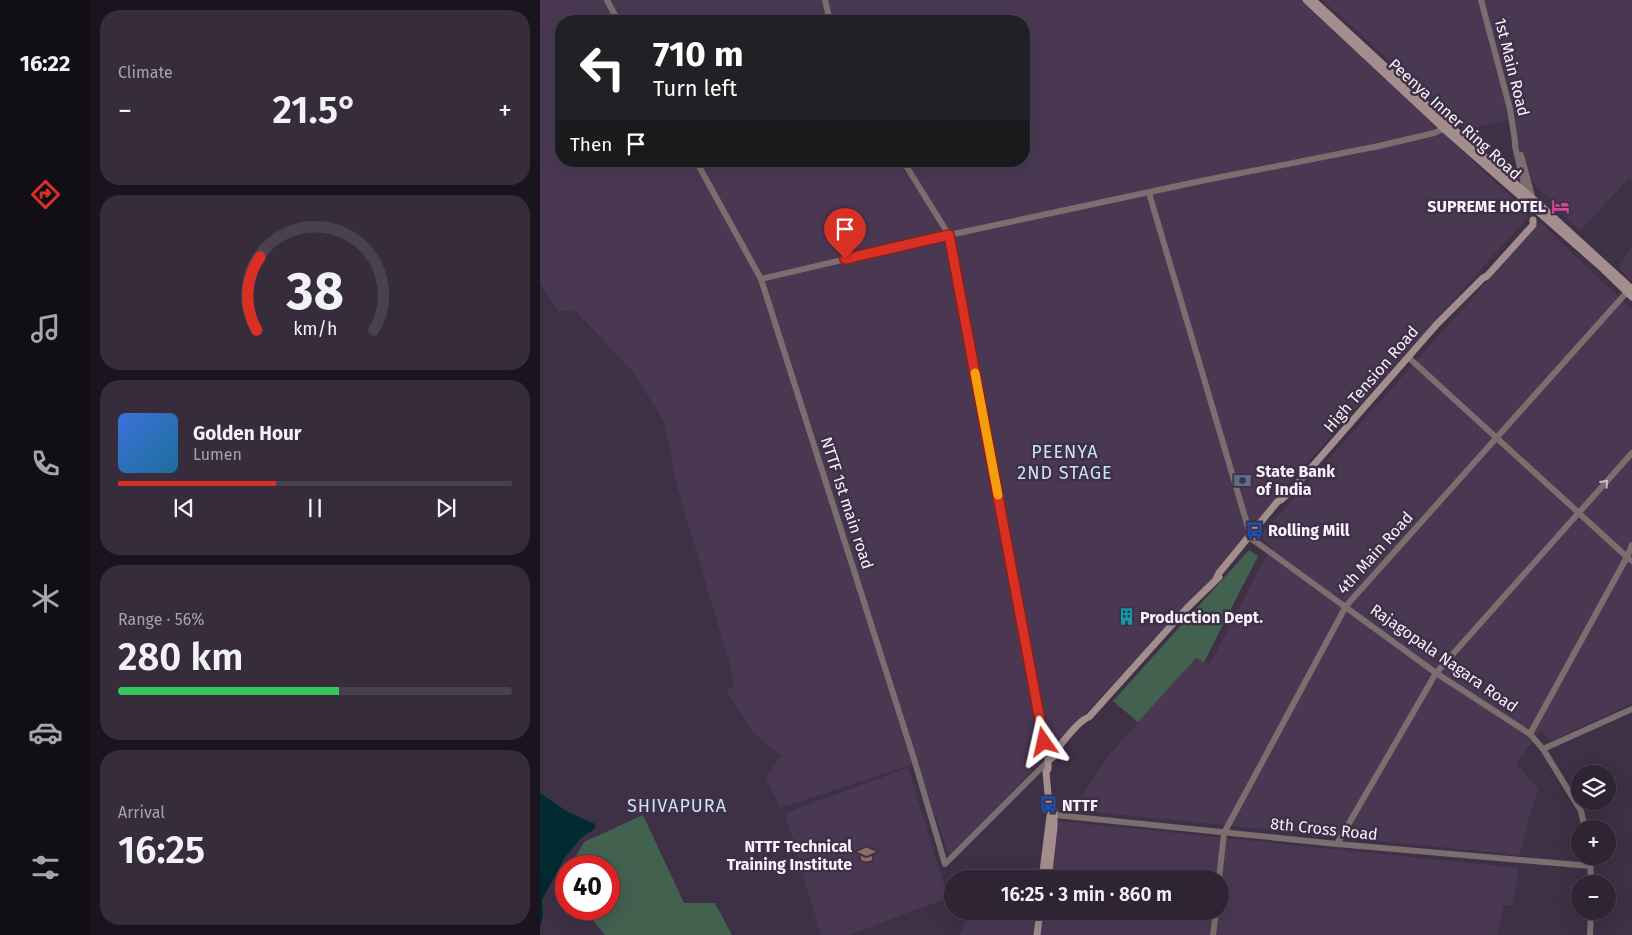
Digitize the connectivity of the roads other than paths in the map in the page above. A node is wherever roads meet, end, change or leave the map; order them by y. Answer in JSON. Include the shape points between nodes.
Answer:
{"nodes":[{"id":1,"x":607,"y":0,"type":"edge"},
{"id":2,"x":825,"y":0,"type":"edge"},
{"id":3,"x":1306,"y":0,"type":"edge"},
{"id":4,"x":1313,"y":0,"type":"edge"},
{"id":5,"x":1481,"y":0,"type":"edge"},
{"id":6,"x":615,"y":15,"type":"edge"},
{"id":7,"x":829,"y":15,"type":"edge"},
{"id":8,"x":1440,"y":122,"type":"junction"},
{"id":9,"x":1447,"y":128,"type":"junction"},
{"id":10,"x":1515,"y":141,"type":"junction"},
{"id":11,"x":699,"y":167,"type":"edge"},
{"id":12,"x":907,"y":167,"type":"edge"},
{"id":13,"x":1149,"y":193,"type":"junction"},
{"id":14,"x":1525,"y":196,"type":"junction"},
{"id":15,"x":1532,"y":202,"type":"junction"},
{"id":16,"x":1540,"y":209,"type":"junction"},
{"id":17,"x":949,"y":235,"type":"junction"},
{"id":18,"x":761,"y":279,"type":"junction"},
{"id":19,"x":1630,"y":292,"type":"edge"},
{"id":20,"x":1408,"y":357,"type":"junction"},
{"id":21,"x":1496,"y":438,"type":"junction"},
{"id":22,"x":1632,"y":453,"type":"edge"},
{"id":23,"x":1578,"y":513,"type":"junction"},
{"id":24,"x":1251,"y":537,"type":"junction"},
{"id":25,"x":1632,"y":545,"type":"edge"},
{"id":26,"x":1629,"y":559,"type":"edge"},
{"id":27,"x":1346,"y":606,"type":"junction"},
{"id":28,"x":1436,"y":673,"type":"junction"},
{"id":29,"x":1632,"y":709,"type":"edge"},
{"id":30,"x":1530,"y":734,"type":"junction"},
{"id":31,"x":1543,"y":749,"type":"junction"},
{"id":32,"x":1048,"y":765,"type":"junction"},
{"id":33,"x":1055,"y":816,"type":"junction"},
{"id":34,"x":1583,"y":820,"type":"edge"},
{"id":35,"x":1224,"y":833,"type":"junction"},
{"id":36,"x":1337,"y":844,"type":"junction"},
{"id":37,"x":1590,"y":866,"type":"joint"},
{"id":38,"x":1044,"y":870,"type":"edge"},
{"id":39,"x":1049,"y":870,"type":"edge"},
{"id":40,"x":1220,"y":870,"type":"edge"},
{"id":41,"x":1590,"y":875,"type":"edge"},
{"id":42,"x":1039,"y":920,"type":"edge"},
{"id":43,"x":1215,"y":920,"type":"edge"},
{"id":44,"x":1591,"y":920,"type":"edge"},
{"id":45,"x":1037,"y":935,"type":"edge"},
{"id":46,"x":1213,"y":935,"type":"edge"},
{"id":47,"x":1590,"y":935,"type":"edge"}],
"edges":[{"from":1,"to":6,"type":"street"},
{"from":2,"to":7,"type":"street"},
{"from":3,"to":8,"type":"main road","name":"Peenya Inner Ring Road"},
{"from":4,"to":8,"type":"main road","name":"Peenya Inner Ring Road"},
{"from":5,"to":10,"type":"street","name":"1st Main Road","via":[[1510,109]]},
{"from":8,"to":9,"type":"main road","name":"Peenya Inner Ring Road"},
{"from":9,"to":13,"type":"street","via":[[1379,146]]},
{"from":9,"to":14,"type":"main road","name":"Peenya Inner Ring Road"},
{"from":10,"to":14,"type":"street","name":"1st Main Road"},
{"from":10,"to":15,"type":"street","name":"1st Main Road","via":[[1519,146]]},
{"from":11,"to":18,"type":"street","name":"NTTF 1st main road"},
{"from":12,"to":17,"type":"street"},
{"from":13,"to":17,"type":"street"},
{"from":13,"to":24,"type":"street"},
{"from":14,"to":15,"type":"main road","name":"Peenya Inner Ring Road"},
{"from":15,"to":16,"type":"main road","name":"Peenya Inner Ring Road"},
{"from":16,"to":19,"type":"main road","name":"Peenya Inner Ring Road"},
{"from":16,"to":20,"type":"main road","name":"High Tension Road","via":[[1533,225]]},
{"from":17,"to":18,"type":"street"},
{"from":17,"to":32,"type":"street"},
{"from":18,"to":32,"type":"street","name":"NTTF 1st main road","via":[[945,864]]},
{"from":19,"to":21,"type":"street","name":"4th Main Road"},
{"from":20,"to":21,"type":"street"},
{"from":20,"to":24,"type":"main road","name":"High Tension Road","via":[[1305,476],[1278,501]]},
{"from":21,"to":23,"type":"street"},
{"from":21,"to":27,"type":"street","name":"4th Main Road"},
{"from":23,"to":22,"type":"street","one_way":true},
{"from":23,"to":26,"type":"street"},
{"from":23,"to":28,"type":"street"},
{"from":24,"to":27,"type":"street","name":"Rajagopala Nagara Road"},
{"from":24,"to":32,"type":"main road","name":"High Tension Road"},
{"from":25,"to":26,"type":"street"},
{"from":26,"to":30,"type":"street"},
{"from":27,"to":28,"type":"street","name":"Rajagopala Nagara Road"},
{"from":27,"to":35,"type":"street","name":"4th Main Road"},
{"from":28,"to":30,"type":"street","name":"Rajagopala Nagara Road"},
{"from":28,"to":36,"type":"street"},
{"from":29,"to":31,"type":"street"},
{"from":30,"to":31,"type":"street","name":"Rajagopala Nagara Road"},
{"from":31,"to":34,"type":"street","name":"Rajagopala Nagara Road","via":[[1581,811]]},
{"from":32,"to":33,"type":"main road"},
{"from":32,"to":38,"type":"main road","via":[[1050,816]]},
{"from":33,"to":35,"type":"street","name":"8th Cross Road"},
{"from":33,"to":39,"type":"main road"},
{"from":35,"to":36,"type":"street","name":"8th Cross Road"},
{"from":35,"to":40,"type":"street","name":"4th Main Road"},
{"from":36,"to":37,"type":"street","name":"8th Cross Road"},
{"from":37,"to":41,"type":"street"},
{"from":42,"to":45,"type":"main road"},
{"from":43,"to":46,"type":"street"},
{"from":44,"to":47,"type":"street"}]}
